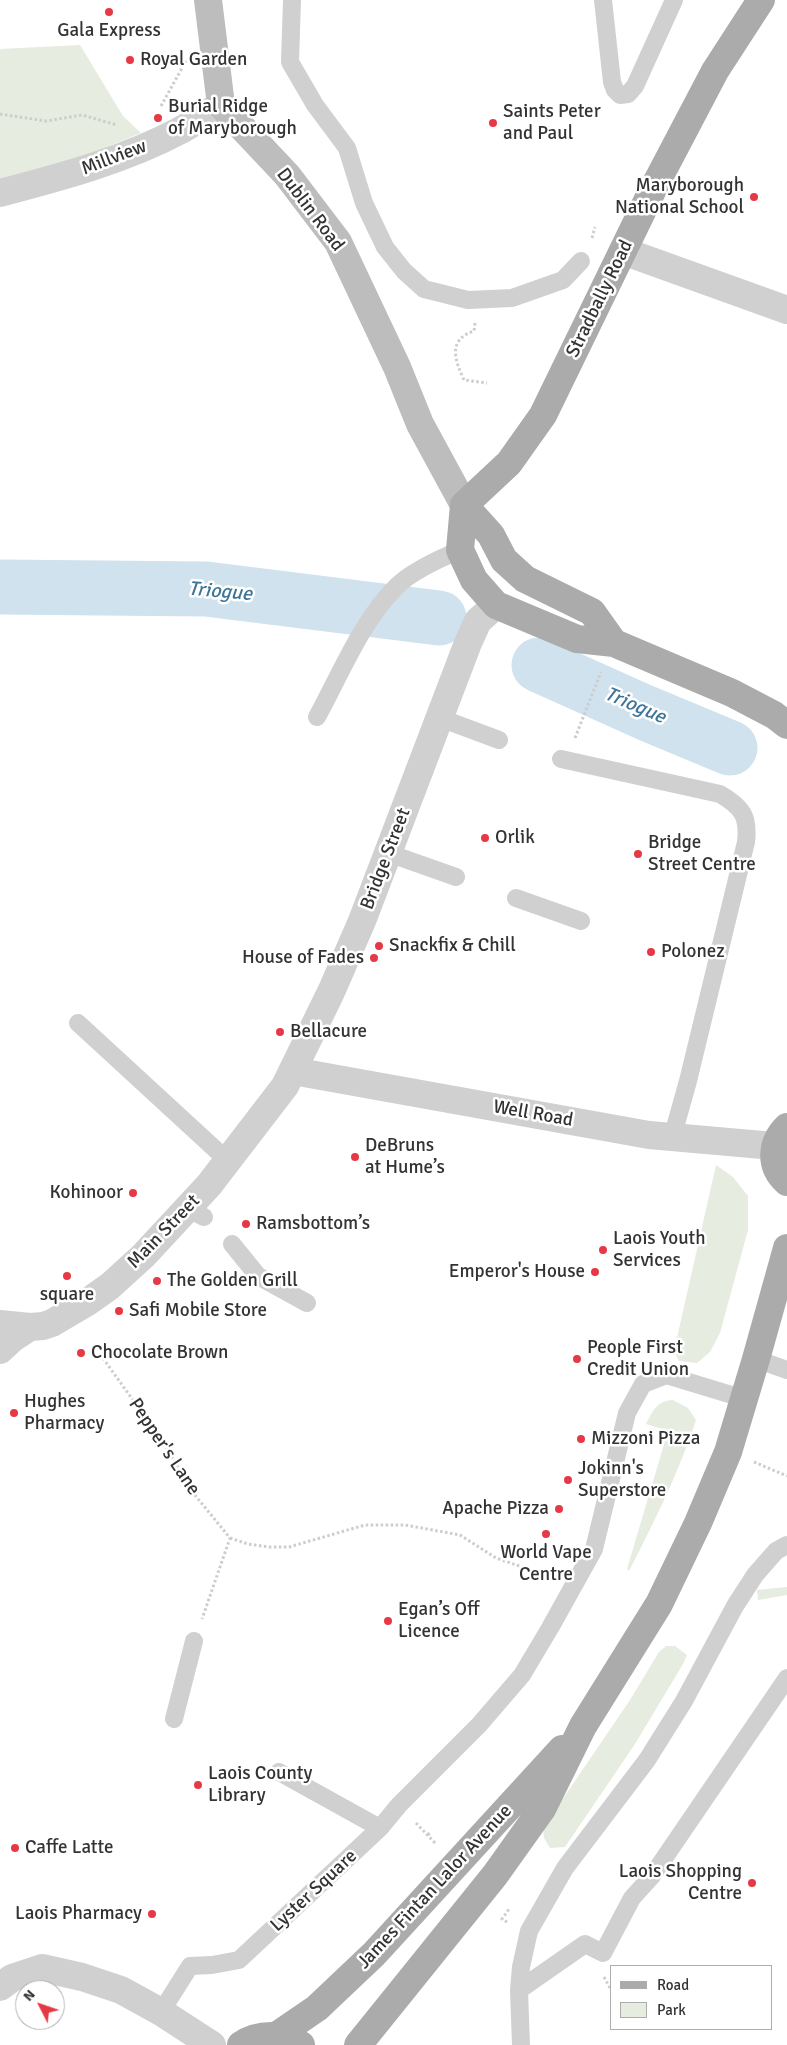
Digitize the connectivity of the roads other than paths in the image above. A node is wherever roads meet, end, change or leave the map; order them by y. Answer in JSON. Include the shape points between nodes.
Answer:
{"nodes":[{"id":1,"x":208,"y":0,"type":"edge"},
{"id":2,"x":292,"y":0,"type":"edge"},
{"id":3,"x":603,"y":0,"type":"edge"},
{"id":4,"x":674,"y":0,"type":"edge"},
{"id":5,"x":761,"y":0,"type":"edge"},
{"id":6,"x":221,"y":106,"type":"junction"},
{"id":7,"x":0,"y":193,"type":"edge"},
{"id":8,"x":623,"y":251,"type":"junction"},
{"id":9,"x":581,"y":261,"type":"dead end"},
{"id":10,"x":787,"y":310,"type":"edge"},
{"id":11,"x":464,"y":505,"type":"junction"},
{"id":12,"x":460,"y":550,"type":"junction"},
{"id":13,"x":480,"y":623,"type":"junction"},
{"id":14,"x":614,"y":643,"type":"junction"},
{"id":15,"x":317,"y":717,"type":"dead end"},
{"id":16,"x":440,"y":718,"type":"junction"},
{"id":17,"x":787,"y":726,"type":"edge"},
{"id":18,"x":499,"y":740,"type":"dead end"},
{"id":19,"x":564,"y":759,"type":"road end"},
{"id":20,"x":388,"y":853,"type":"junction"},
{"id":21,"x":456,"y":877,"type":"dead end"},
{"id":22,"x":516,"y":898,"type":"dead end"},
{"id":23,"x":581,"y":921,"type":"dead end"},
{"id":24,"x":78,"y":1024,"type":"dead end"},
{"id":25,"x":293,"y":1071,"type":"junction"},
{"id":26,"x":781,"y":1136,"type":"edge"},
{"id":27,"x":660,"y":1137,"type":"junction"},
{"id":28,"x":228,"y":1161,"type":"junction"},
{"id":29,"x":787,"y":1182,"type":"edge"},
{"id":30,"x":232,"y":1244,"type":"dead end"},
{"id":31,"x":787,"y":1248,"type":"edge"},
{"id":32,"x":307,"y":1303,"type":"dead end"},
{"id":33,"x":0,"y":1324,"type":"edge"},
{"id":34,"x":30,"y":1327,"type":"junction"},
{"id":35,"x":0,"y":1350,"type":"edge"},
{"id":36,"x":756,"y":1359,"type":"junction"},
{"id":37,"x":787,"y":1370,"type":"edge"},
{"id":38,"x":745,"y":1399,"type":"junction"},
{"id":39,"x":787,"y":1545,"type":"edge"},
{"id":40,"x":194,"y":1641,"type":"road end"},
{"id":41,"x":787,"y":1678,"type":"edge"},
{"id":42,"x":174,"y":1719,"type":"dead end"},
{"id":43,"x":583,"y":1726,"type":"junction"},
{"id":44,"x":280,"y":1772,"type":"dead end"},
{"id":45,"x":380,"y":1828,"type":"junction"},
{"id":46,"x":0,"y":1987,"type":"edge"},
{"id":47,"x":519,"y":1990,"type":"junction"},
{"id":48,"x":161,"y":2012,"type":"junction"},
{"id":49,"x":276,"y":2036,"type":"junction"},
{"id":50,"x":212,"y":2045,"type":"edge"},
{"id":51,"x":241,"y":2045,"type":"edge"},
{"id":52,"x":301,"y":2045,"type":"edge"},
{"id":53,"x":358,"y":2045,"type":"edge"},
{"id":54,"x":521,"y":2045,"type":"edge"}],
"edges":[{"from":1,"to":6,"type":"main road"},
{"from":2,"to":9,"type":"lane","via":[[290,62],[315,105],[347,148],[364,203],[385,246],[404,271],[424,289],[468,300],[512,298],[563,280]]},
{"from":3,"to":4,"type":"lane","via":[[612,82],[620,95],[628,94],[635,86]]},
{"from":5,"to":8,"type":"main road","name":"Stradbally Road","via":[[715,71]]},
{"from":6,"to":7,"type":"street","name":"Millview","via":[[146,146],[61,178]]},
{"from":6,"to":11,"type":"main road","name":"Dublin Road","via":[[286,175],[338,242],[420,424]]},
{"from":8,"to":10,"type":"street"},
{"from":8,"to":11,"type":"main road","name":"Stradbally Road","via":[[543,415],[509,463]]},
{"from":11,"to":12,"type":"main road"},
{"from":11,"to":14,"type":"main road","via":[[490,535],[504,560],[524,579],[592,612]]},
{"from":12,"to":13,"type":"main road","via":[[474,580]]},
{"from":12,"to":15,"type":"lane","via":[[436,560],[397,586],[368,621]]},
{"from":13,"to":14,"type":"main road"},
{"from":13,"to":16,"type":"street","name":"Bridge Street"},
{"from":14,"to":17,"type":"main road","via":[[732,693],[774,715]]},
{"from":16,"to":18,"type":"lane"},
{"from":16,"to":20,"type":"street","name":"Bridge Street"},
{"from":19,"to":27,"type":"lane","via":[[720,794],[740,808],[744,816],[746,842],[688,1081]]},
{"from":20,"to":21,"type":"lane"},
{"from":20,"to":25,"type":"street","name":"Bridge Street","via":[[335,983]]},
{"from":22,"to":23,"type":"lane"},
{"from":24,"to":28,"type":"lane"},
{"from":25,"to":27,"type":"street","name":"Well Road"},
{"from":25,"to":28,"type":"street","name":"Main Street"},
{"from":26,"to":27,"type":"street","name":"Well Road"},
{"from":26,"to":29,"type":"main road","via":[[775,1164]]},
{"from":28,"to":34,"type":"street","name":"Main Street","via":[[197,1213],[110,1286],[60,1319]]},
{"from":30,"to":32,"type":"lane","via":[[258,1276]]},
{"from":31,"to":36,"type":"main road","name":"James Fintan Lalor Avenue"},
{"from":33,"to":34,"type":"street"},
{"from":34,"to":35,"type":"street","name":"Main Street"},
{"from":36,"to":37,"type":"lane"},
{"from":36,"to":38,"type":"main road","name":"James Fintan Lalor Avenue"},
{"from":38,"to":43,"type":"main road","name":"James Fintan Lalor Avenue","via":[[728,1452],[698,1524],[659,1604]]},
{"from":38,"to":45,"type":"lane","name":"Lyster Square","via":[[666,1375],[643,1384],[627,1414],[594,1549],[522,1675]]},
{"from":39,"to":47,"type":"lane","via":[[776,1551],[755,1575],[684,1702],[647,1760],[565,1868],[529,1931]]},
{"from":40,"to":42,"type":"lane"},
{"from":41,"to":47,"type":"lane","via":[[652,1876],[632,1898],[603,1953],[585,1944]]},
{"from":43,"to":49,"type":"main road","name":"James Fintan Lalor Avenue","via":[[374,1954],[316,2008]]},
{"from":43,"to":53,"type":"main road","name":"James Fintan Lalor Avenue","via":[[542,1809],[495,1875]]},
{"from":44,"to":45,"type":"lane"},
{"from":45,"to":48,"type":"lane","name":"Lyster Square","via":[[240,1960],[190,1966]]},
{"from":46,"to":48,"type":"street","via":[[12,1978],[42,1968],[121,1990]]},
{"from":47,"to":54,"type":"lane"},
{"from":48,"to":50,"type":"street"},
{"from":49,"to":51,"type":"main road","via":[[262,2036]]},
{"from":49,"to":52,"type":"main road"}]}
